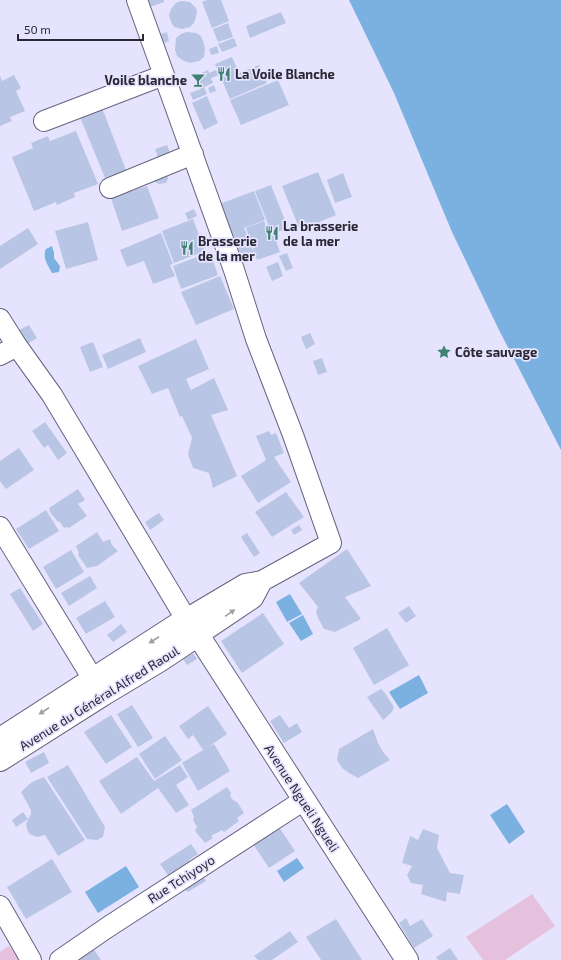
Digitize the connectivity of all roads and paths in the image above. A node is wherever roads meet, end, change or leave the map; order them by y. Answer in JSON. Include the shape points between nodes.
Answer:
{"nodes":[{"id":1,"x":137,"y":0,"type":"edge"},
{"id":2,"x":164,"y":75,"type":"junction"},
{"id":3,"x":44,"y":121,"type":"dead end"},
{"id":4,"x":193,"y":154,"type":"junction"},
{"id":5,"x":110,"y":188,"type":"dead end"},
{"id":6,"x":0,"y":319,"type":"edge"},
{"id":7,"x":9,"y":351,"type":"edge"},
{"id":8,"x":0,"y":527,"type":"edge"},
{"id":9,"x":192,"y":627,"type":"junction"},
{"id":10,"x":93,"y":679,"type":"junction"},
{"id":11,"x":0,"y":739,"type":"edge"},
{"id":12,"x":0,"y":760,"type":"edge"},
{"id":13,"x":304,"y":800,"type":"junction"},
{"id":14,"x":0,"y":906,"type":"edge"},
{"id":15,"x":31,"y":960,"type":"edge"},
{"id":16,"x":60,"y":960,"type":"edge"},
{"id":17,"x":407,"y":960,"type":"edge"}],
"edges":[{"from":1,"to":2,"type":"street"},
{"from":2,"to":3,"type":"street"},
{"from":2,"to":4,"type":"street"},
{"from":4,"to":5,"type":"street"},
{"from":4,"to":9,"type":"street","via":[[254,333],[331,543],[262,581],[245,584]]},
{"from":6,"to":7,"type":"street"},
{"from":7,"to":9,"type":"street","via":[[52,395]]},
{"from":8,"to":10,"type":"street"},
{"from":9,"to":10,"type":"street","name":"Avenue du Général Alfred Raoul","one_way":true},
{"from":9,"to":12,"type":"street","name":"Avenue du Général Alfred Raoul","via":[[159,661]]},
{"from":9,"to":13,"type":"street","name":"Avenue Ngueli Ngueli"},
{"from":10,"to":11,"type":"street","name":"Avenue du Général Alfred Raoul","one_way":true},
{"from":13,"to":16,"type":"street","name":"Rue Tchiyoyo"},
{"from":13,"to":17,"type":"street","name":"Avenue Ngueli Ngueli"},
{"from":14,"to":15,"type":"street"}]}
